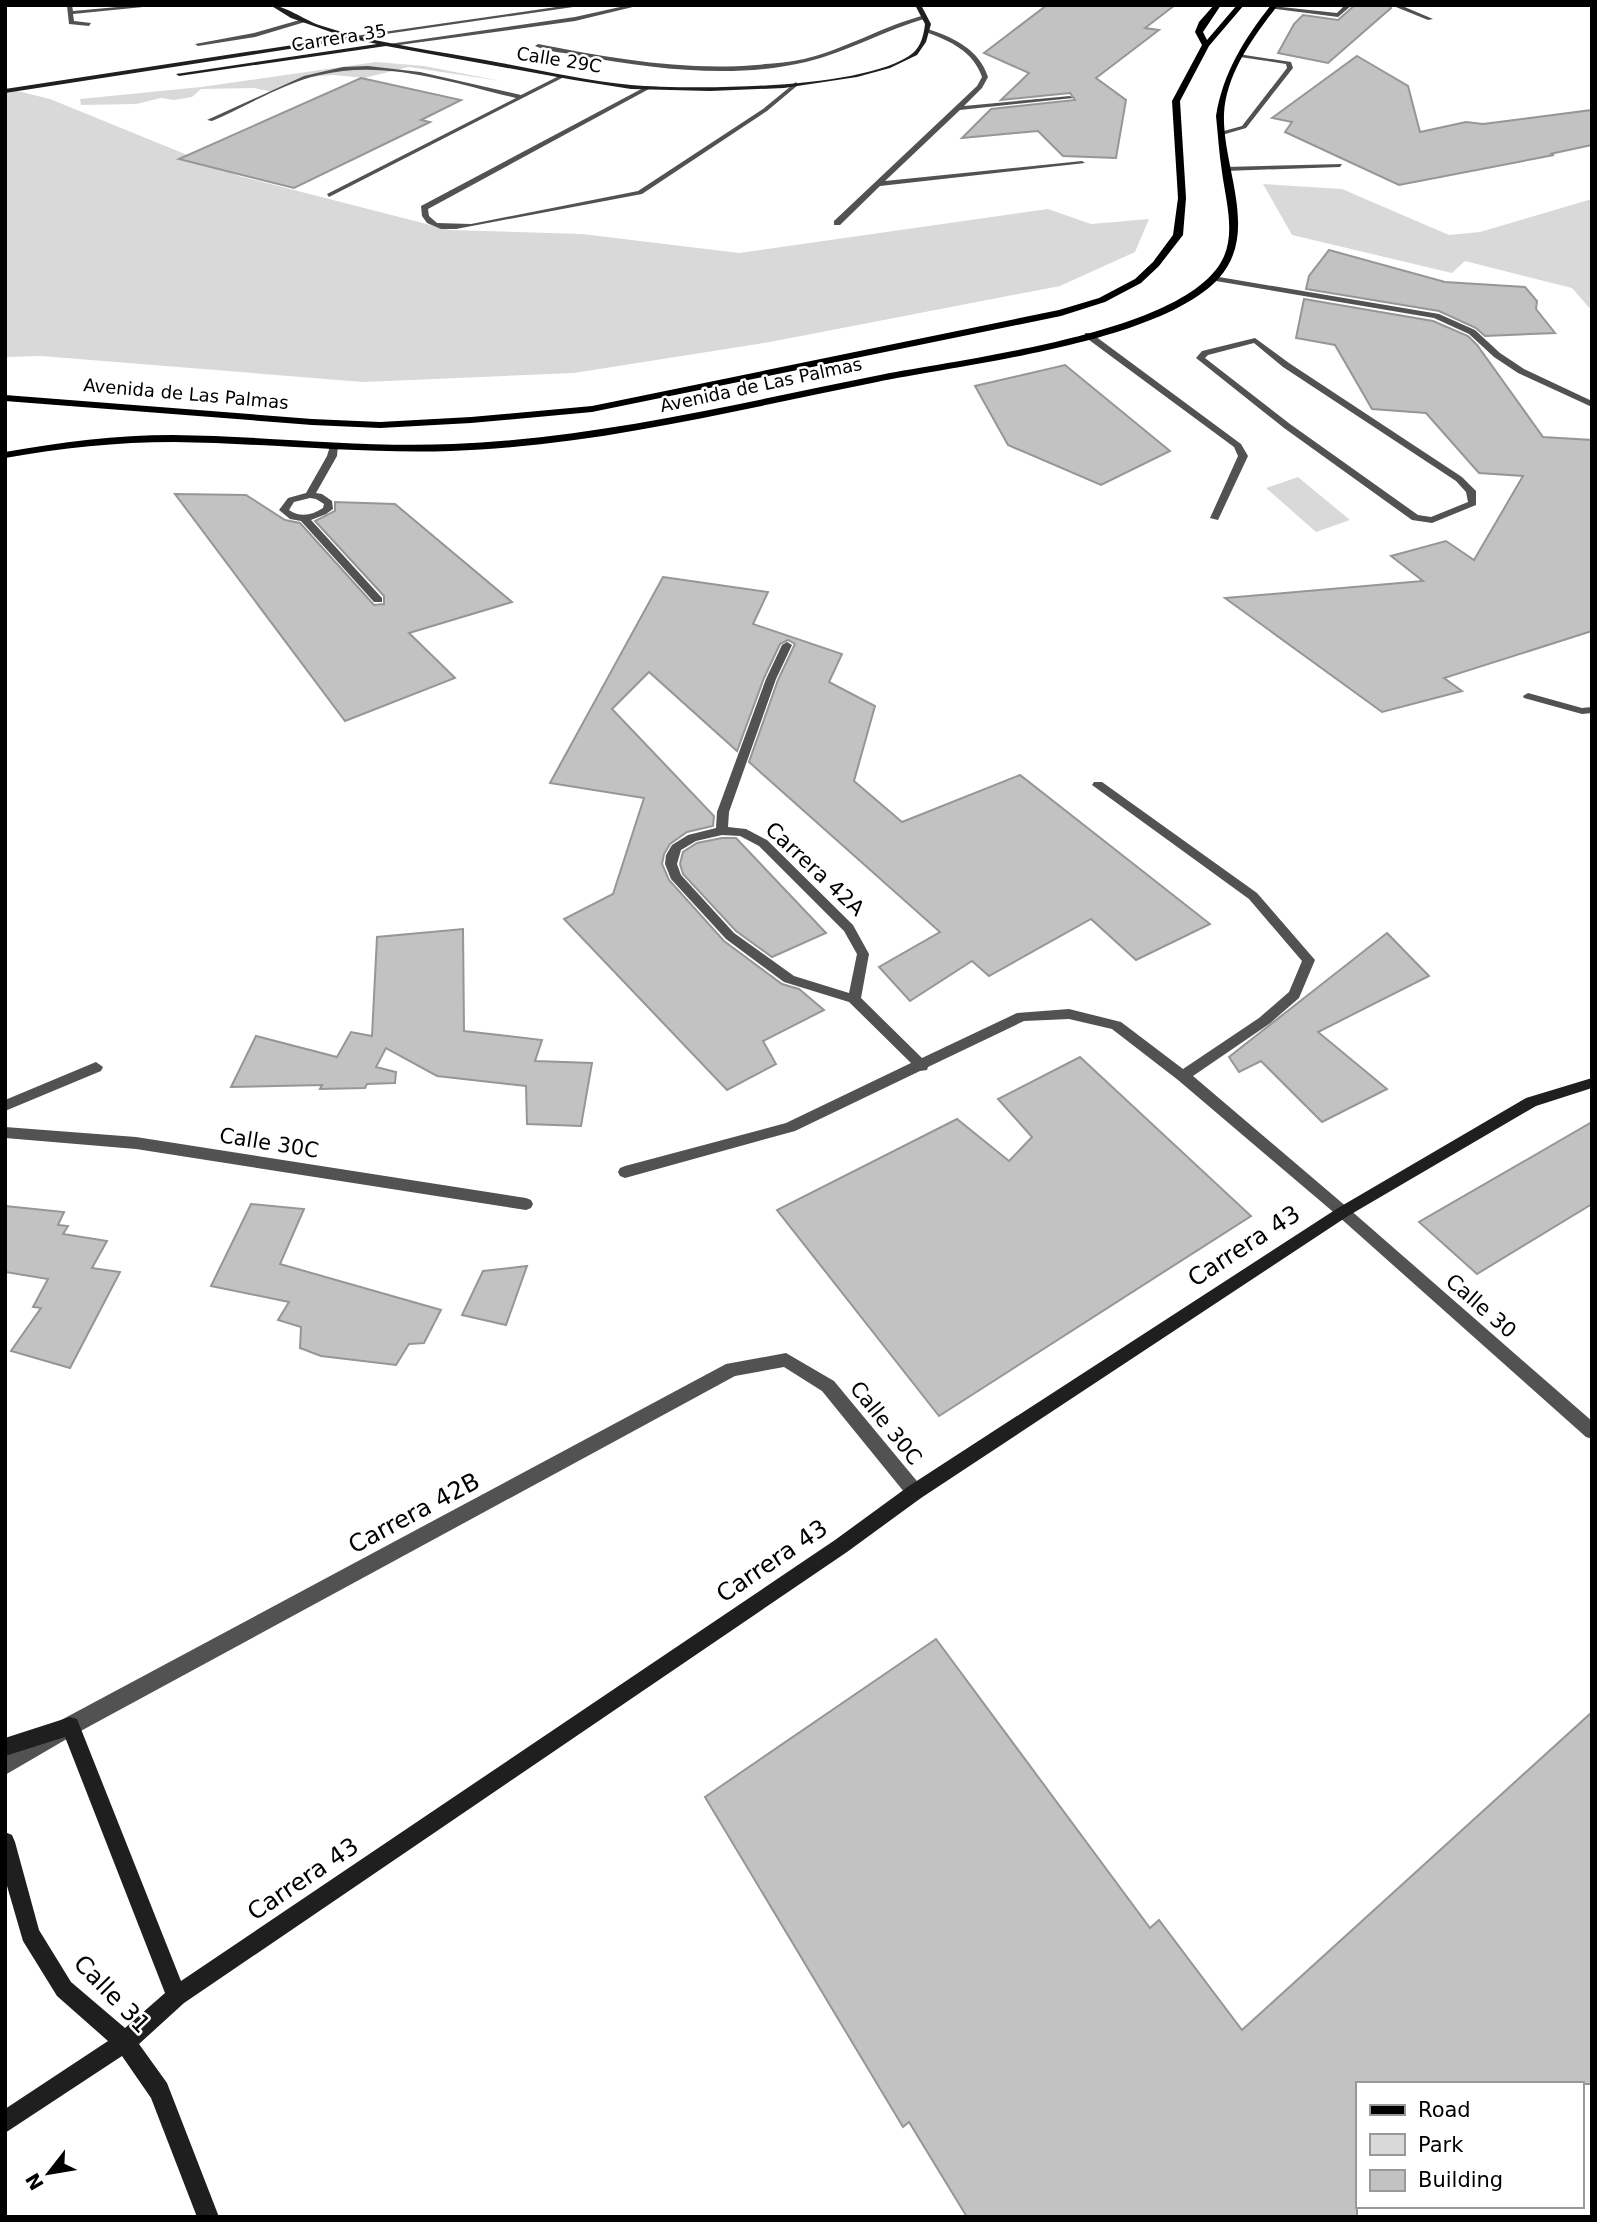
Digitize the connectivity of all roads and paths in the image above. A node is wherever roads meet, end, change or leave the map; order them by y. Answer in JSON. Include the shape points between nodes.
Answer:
{"nodes":[{"id":1,"x":70,"y":5,"type":"edge"},
{"id":2,"x":273,"y":5,"type":"edge"},
{"id":3,"x":584,"y":5,"type":"edge"},
{"id":4,"x":638,"y":5,"type":"edge"},
{"id":5,"x":918,"y":5,"type":"edge"},
{"id":6,"x":1218,"y":5,"type":"edge"},
{"id":7,"x":1241,"y":5,"type":"edge"},
{"id":8,"x":1349,"y":5,"type":"edge"},
{"id":9,"x":1394,"y":5,"type":"edge"},
{"id":10,"x":140,"y":7,"type":"edge"},
{"id":11,"x":1274,"y":7,"type":"edge"},
{"id":12,"x":69,"y":13,"type":"junction"},
{"id":13,"x":925,"y":17,"type":"junction"},
{"id":14,"x":1430,"y":19,"type":"dead end"},
{"id":15,"x":475,"y":20,"type":"junction"},
{"id":16,"x":303,"y":21,"type":"junction"},
{"id":17,"x":89,"y":24,"type":"dead end"},
{"id":18,"x":495,"y":30,"type":"junction"},
{"id":19,"x":928,"y":31,"type":"junction"},
{"id":20,"x":358,"y":36,"type":"junction"},
{"id":21,"x":198,"y":44,"type":"dead end"},
{"id":22,"x":392,"y":44,"type":"junction"},
{"id":23,"x":1207,"y":44,"type":"junction"},
{"id":24,"x":538,"y":46,"type":"dead end"},
{"id":25,"x":1240,"y":55,"type":"junction"},
{"id":26,"x":173,"y":75,"type":"dead end"},
{"id":27,"x":160,"y":76,"type":"dead end"},
{"id":28,"x":563,"y":76,"type":"junction"},
{"id":29,"x":796,"y":84,"type":"junction"},
{"id":30,"x":42,"y":86,"type":"junction"},
{"id":31,"x":648,"y":88,"type":"junction"},
{"id":32,"x":5,"y":91,"type":"edge"},
{"id":33,"x":522,"y":97,"type":"junction"},
{"id":34,"x":1070,"y":98,"type":"dead end"},
{"id":35,"x":958,"y":108,"type":"junction"},
{"id":36,"x":210,"y":120,"type":"dead end"},
{"id":37,"x":1222,"y":133,"type":"junction"},
{"id":38,"x":1082,"y":163,"type":"dead end"},
{"id":39,"x":1340,"y":165,"type":"dead end"},
{"id":40,"x":1225,"y":169,"type":"junction"},
{"id":41,"x":878,"y":184,"type":"junction"},
{"id":42,"x":329,"y":195,"type":"dead end"},
{"id":43,"x":837,"y":223,"type":"dead end"},
{"id":44,"x":1213,"y":278,"type":"junction"},
{"id":45,"x":1088,"y":335,"type":"junction"},
{"id":46,"x":5,"y":398,"type":"edge"},
{"id":47,"x":1592,"y":404,"type":"edge"},
{"id":48,"x":334,"y":445,"type":"junction"},
{"id":49,"x":5,"y":456,"type":"edge"},
{"id":50,"x":310,"y":495,"type":"junction"},
{"id":51,"x":304,"y":518,"type":"junction"},
{"id":52,"x":1215,"y":518,"type":"dead end"},
{"id":53,"x":1432,"y":520,"type":"joint"},
{"id":54,"x":378,"y":600,"type":"dead end"},
{"id":55,"x":787,"y":645,"type":"dead end"},
{"id":56,"x":1528,"y":696,"type":"dead end"},
{"id":57,"x":1592,"y":710,"type":"edge"},
{"id":58,"x":1098,"y":785,"type":"dead end"},
{"id":59,"x":722,"y":831,"type":"junction"},
{"id":60,"x":854,"y":999,"type":"junction"},
{"id":61,"x":922,"y":1066,"type":"junction"},
{"id":62,"x":96,"y":1067,"type":"dead end"},
{"id":63,"x":1183,"y":1076,"type":"junction"},
{"id":64,"x":1592,"y":1083,"type":"edge"},
{"id":65,"x":5,"y":1106,"type":"edge"},
{"id":66,"x":5,"y":1132,"type":"edge"},
{"id":67,"x":625,"y":1172,"type":"dead end"},
{"id":68,"x":526,"y":1204,"type":"dead end"},
{"id":69,"x":1343,"y":1212,"type":"junction"},
{"id":70,"x":786,"y":1360,"type":"joint"},
{"id":71,"x":1592,"y":1432,"type":"edge"},
{"id":72,"x":915,"y":1492,"type":"junction"},
{"id":73,"x":70,"y":1726,"type":"junction"},
{"id":74,"x":5,"y":1747,"type":"edge"},
{"id":75,"x":5,"y":1766,"type":"edge"},
{"id":76,"x":5,"y":1842,"type":"edge"},
{"id":77,"x":177,"y":1996,"type":"junction"},
{"id":78,"x":125,"y":2042,"type":"junction"},
{"id":79,"x":5,"y":2122,"type":"edge"},
{"id":80,"x":208,"y":2217,"type":"edge"}],
"edges":[{"from":1,"to":12,"type":"street"},
{"from":2,"to":16,"type":"street","name":"Calle 29C"},
{"from":3,"to":15,"type":"street","name":"Carrera 35"},
{"from":4,"to":18,"type":"street","name":"Carrera 35"},
{"from":5,"to":13,"type":"street"},
{"from":6,"to":23,"type":"main road","via":[[1199,32]]},
{"from":7,"to":23,"type":"main road","name":"Avenida de Las Palmas"},
{"from":8,"to":11,"type":"street","via":[[1338,15]]},
{"from":9,"to":14,"type":"street"},
{"from":10,"to":12,"type":"street"},
{"from":11,"to":25,"type":"main road","name":"Avenida de Las Palmas"},
{"from":12,"to":17,"type":"street","via":[[71,23]]},
{"from":13,"to":19,"type":"street"},
{"from":13,"to":24,"type":"street","via":[[813,59],[787,64],[677,69]]},
{"from":15,"to":18,"type":"street"},
{"from":15,"to":20,"type":"street","name":"Carrera 35"},
{"from":16,"to":20,"type":"street","name":"Calle 29C"},
{"from":16,"to":21,"type":"street"},
{"from":18,"to":22,"type":"street","name":"Carrera 35"},
{"from":19,"to":29,"type":"street","name":"Calle 29C","via":[[914,55],[889,66]]},
{"from":19,"to":35,"type":"street","via":[[971,52],[983,65],[985,77],[980,88]]},
{"from":20,"to":22,"type":"street","name":"Calle 29C"},
{"from":20,"to":30,"type":"street","name":"Carrera 35"},
{"from":22,"to":26,"type":"street","name":"Carrera 35"},
{"from":22,"to":28,"type":"street","name":"Calle 29C"},
{"from":23,"to":46,"type":"main road","name":"Avenida de Las Palmas","via":[[1176,101],[1182,198],[1178,235],[1138,281],[1102,300],[1061,313],[592,409],[471,420],[380,425],[312,422]]},
{"from":25,"to":37,"type":"main road","name":"Avenida de Las Palmas","via":[[1221,98]]},
{"from":25,"to":37,"type":"street","via":[[1280,60],[1290,68],[1244,127]]},
{"from":27,"to":30,"type":"street","name":"Carrera 35"},
{"from":28,"to":31,"type":"street","name":"Calle 29C"},
{"from":28,"to":33,"type":"street"},
{"from":29,"to":31,"type":"street","name":"Calle 29C","via":[[709,90]]},
{"from":29,"to":31,"type":"street","via":[[765,110],[640,192],[471,226],[446,228],[425,218],[424,208]]},
{"from":30,"to":32,"type":"street","name":"Carrera 35"},
{"from":33,"to":36,"type":"street","via":[[401,72],[356,68],[316,74]]},
{"from":33,"to":42,"type":"street"},
{"from":34,"to":35,"type":"street"},
{"from":35,"to":41,"type":"street"},
{"from":37,"to":40,"type":"main road","name":"Avenida de Las Palmas"},
{"from":38,"to":41,"type":"street"},
{"from":39,"to":40,"type":"street"},
{"from":40,"to":44,"type":"main road","name":"Avenida de Las Palmas","via":[[1232,240],[1226,264]]},
{"from":41,"to":43,"type":"street"},
{"from":44,"to":45,"type":"main road","name":"Avenida de Las Palmas","via":[[1161,312]]},
{"from":44,"to":47,"type":"street","via":[[1436,316],[1472,332],[1521,371]]},
{"from":45,"to":48,"type":"main road","name":"Avenida de Las Palmas","via":[[592,436],[447,448]]},
{"from":45,"to":52,"type":"street","via":[[1238,446],[1243,456]]},
{"from":48,"to":49,"type":"main road","name":"Avenida de Las Palmas","via":[[216,438],[109,439]]},
{"from":48,"to":50,"type":"street"},
{"from":50,"to":51,"type":"street","via":[[329,503],[323,513]]},
{"from":50,"to":51,"type":"street","via":[[291,500],[284,510]]},
{"from":51,"to":54,"type":"street"},
{"from":53,"to":53,"type":"street","via":[[1474,503],[1460,479],[1255,340],[1200,358],[1415,519]]},
{"from":55,"to":59,"type":"street","via":[[723,812]]},
{"from":56,"to":57,"type":"street"},
{"from":58,"to":63,"type":"street","via":[[1253,896],[1309,960],[1294,995]]},
{"from":59,"to":60,"type":"street","name":"Carrera 42A","via":[[742,832],[763,843],[849,928],[863,954]]},
{"from":59,"to":60,"type":"street","name":"Carrera 42A","via":[[684,841],[673,851],[670,864],[675,876],[730,936],[778,971],[803,984]]},
{"from":60,"to":61,"type":"street","name":"Carrera 42A"},
{"from":61,"to":63,"type":"street","name":"Calle 30","via":[[1022,1016],[1069,1014],[1116,1025]]},
{"from":61,"to":67,"type":"street","name":"Calle 30","via":[[790,1128]]},
{"from":62,"to":65,"type":"street"},
{"from":63,"to":69,"type":"street","name":"Calle 30"},
{"from":64,"to":69,"type":"street","name":"Carrera 43","via":[[1531,1102]]},
{"from":66,"to":68,"type":"street","name":"Calle 30C","via":[[136,1143]]},
{"from":69,"to":71,"type":"street","name":"Calle 30"},
{"from":69,"to":72,"type":"street","name":"Carrera 43"},
{"from":70,"to":72,"type":"street","name":"Calle 30C","via":[[828,1385]]},
{"from":70,"to":73,"type":"street","name":"Carrera 42B","via":[[732,1369]]},
{"from":72,"to":77,"type":"street","name":"Carrera 43"},
{"from":73,"to":74,"type":"street","name":"Carrera 42B"},
{"from":73,"to":75,"type":"street","name":"Carrera 42B"},
{"from":73,"to":77,"type":"street","name":"Calle 31"},
{"from":76,"to":78,"type":"street","name":"Calle 31","via":[[30,1934],[64,1989]]},
{"from":77,"to":78,"type":"street","name":"Carrera 43"},
{"from":78,"to":79,"type":"street","name":"Carrera 43"},
{"from":78,"to":80,"type":"street","name":"Calle 31","via":[[159,2091]]}]}
